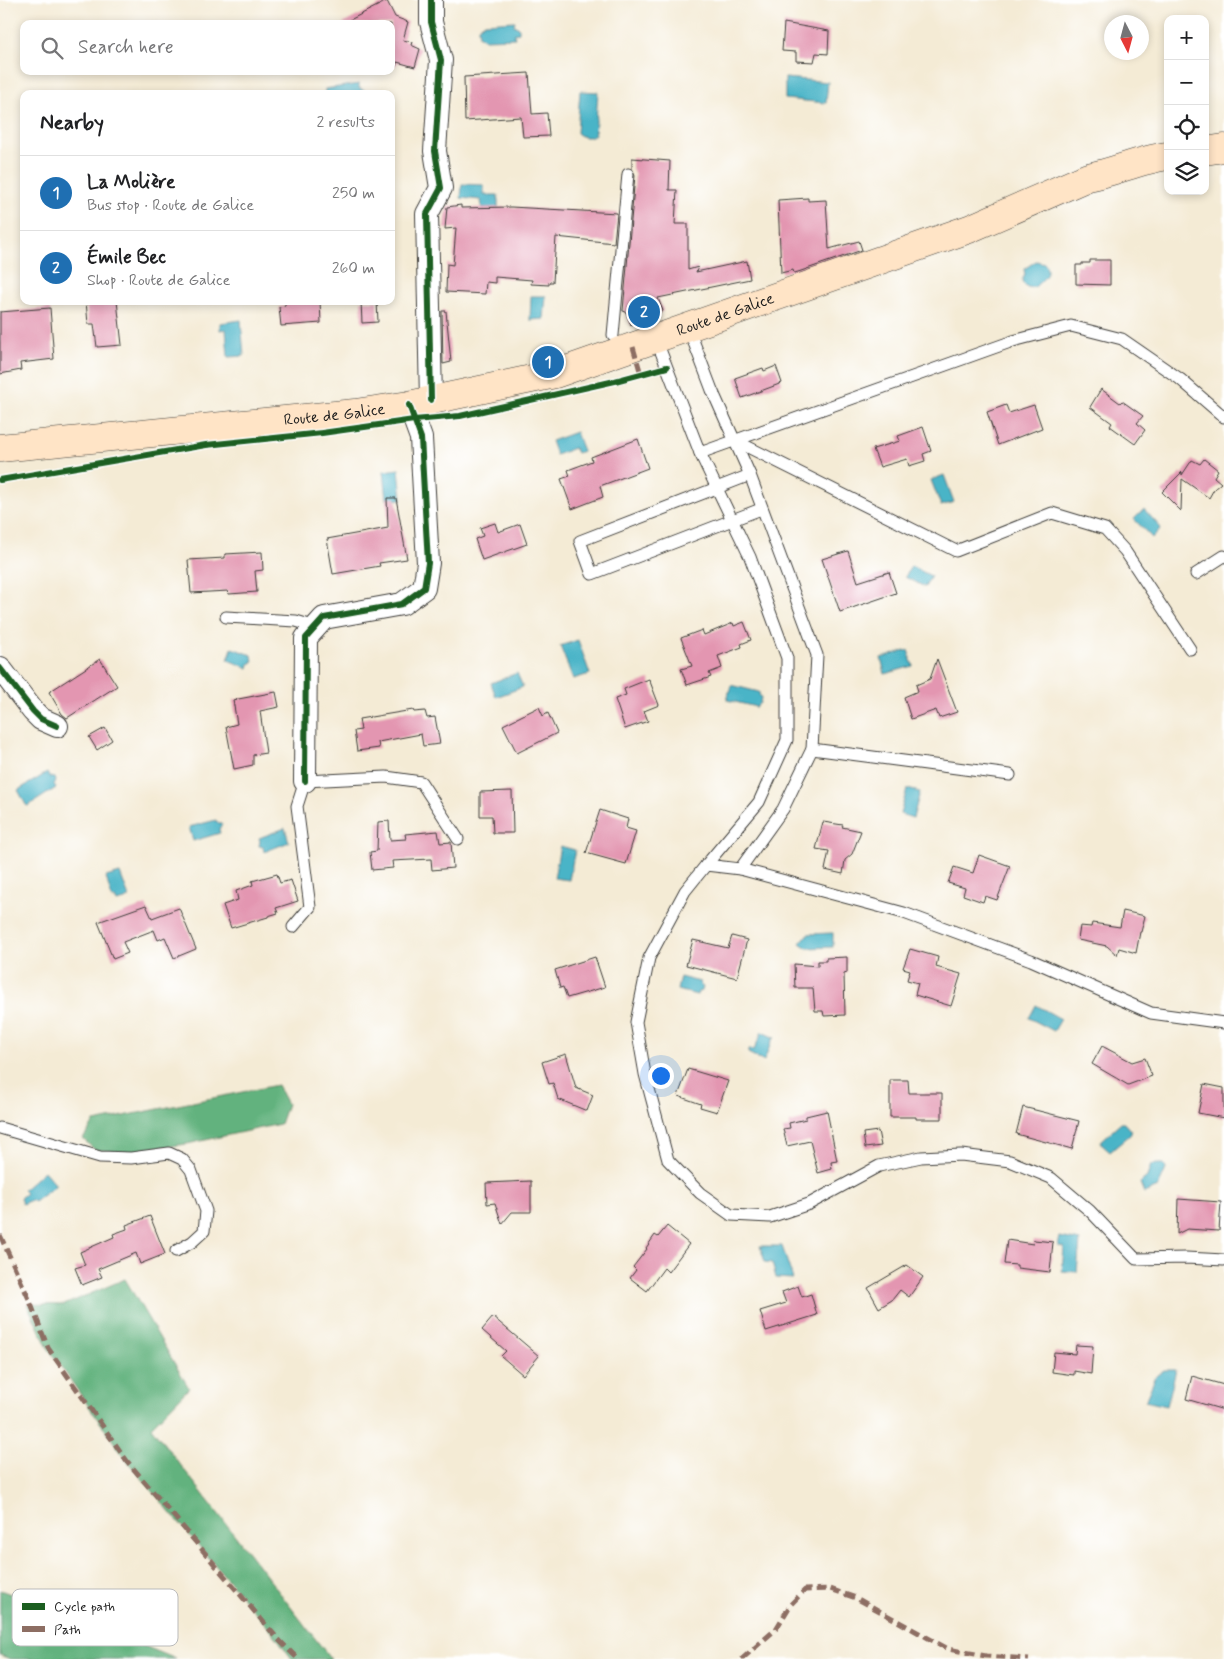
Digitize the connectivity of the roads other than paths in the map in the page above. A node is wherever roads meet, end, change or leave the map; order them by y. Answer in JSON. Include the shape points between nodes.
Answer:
{"nodes":[{"id":1,"x":431,"y":0,"type":"edge"},
{"id":2,"x":1224,"y":148,"type":"edge"},
{"id":3,"x":1209,"y":150,"type":"edge"},
{"id":4,"x":1164,"y":156,"type":"edge"},
{"id":5,"x":628,"y":174,"type":"dead end"},
{"id":6,"x":688,"y":327,"type":"junction"},
{"id":7,"x":613,"y":335,"type":"dead end"},
{"id":8,"x":656,"y":339,"type":"junction"},
{"id":9,"x":420,"y":403,"type":"junction"},
{"id":10,"x":1224,"y":417,"type":"edge"},
{"id":11,"x":736,"y":441,"type":"junction"},
{"id":12,"x":0,"y":448,"type":"edge"},
{"id":13,"x":700,"y":453,"type":"junction"},
{"id":14,"x":750,"y":475,"type":"junction"},
{"id":15,"x":716,"y":488,"type":"junction"},
{"id":16,"x":761,"y":508,"type":"junction"},
{"id":17,"x":732,"y":520,"type":"junction"},
{"id":18,"x":1224,"y":556,"type":"edge"},
{"id":19,"x":1196,"y":574,"type":"dead end"},
{"id":20,"x":226,"y":617,"type":"dead end"},
{"id":21,"x":316,"y":627,"type":"junction"},
{"id":22,"x":1190,"y":649,"type":"dead end"},
{"id":23,"x":0,"y":668,"type":"edge"},
{"id":24,"x":57,"y":726,"type":"dead end"},
{"id":25,"x":812,"y":749,"type":"junction"},
{"id":26,"x":1010,"y":775,"type":"dead end"},
{"id":27,"x":305,"y":781,"type":"junction"},
{"id":28,"x":458,"y":839,"type":"dead end"},
{"id":29,"x":706,"y":865,"type":"junction"},
{"id":30,"x":740,"y":869,"type":"junction"},
{"id":31,"x":293,"y":927,"type":"dead end"},
{"id":32,"x":1224,"y":1023,"type":"edge"},
{"id":33,"x":0,"y":1128,"type":"edge"},
{"id":34,"x":176,"y":1251,"type":"dead end"},
{"id":35,"x":1224,"y":1260,"type":"edge"}],
"edges":[{"from":1,"to":9,"type":"street","via":[[431,22],[442,60],[435,151],[441,188],[427,214]]},
{"from":2,"to":3,"type":"main road"},
{"from":4,"to":6,"type":"main road","name":"Route de Galice","via":[[1088,177],[969,229]]},
{"from":5,"to":7,"type":"lane"},
{"from":6,"to":8,"type":"main road","name":"Route de Galice"},
{"from":6,"to":11,"type":"lane"},
{"from":8,"to":9,"type":"main road","name":"Route de Galice","via":[[555,374]]},
{"from":8,"to":13,"type":"lane"},
{"from":9,"to":12,"type":"main road","name":"Route de Galice","via":[[355,413]]},
{"from":9,"to":21,"type":"street","via":[[428,563],[424,588],[402,604],[324,618]]},
{"from":10,"to":11,"type":"lane","via":[[1180,379],[1122,339],[1071,326],[1013,341]]},
{"from":11,"to":13,"type":"lane"},
{"from":11,"to":14,"type":"lane"},
{"from":11,"to":22,"type":"lane","via":[[956,551],[1052,513],[1105,529],[1125,551]]},
{"from":13,"to":15,"type":"lane"},
{"from":14,"to":15,"type":"lane"},
{"from":14,"to":16,"type":"lane"},
{"from":15,"to":17,"type":"lane"},
{"from":15,"to":17,"type":"lane","via":[[580,541],[592,574]]},
{"from":16,"to":17,"type":"lane"},
{"from":16,"to":25,"type":"lane","via":[[817,655]]},
{"from":17,"to":29,"type":"lane","via":[[750,557],[787,658],[787,740],[759,802]]},
{"from":18,"to":19,"type":"lane"},
{"from":20,"to":21,"type":"lane","via":[[296,621]]},
{"from":21,"to":27,"type":"street","via":[[306,638]]},
{"from":23,"to":24,"type":"street","via":[[33,711],[41,719]]},
{"from":25,"to":26,"type":"lane"},
{"from":25,"to":30,"type":"lane","via":[[783,809]]},
{"from":27,"to":28,"type":"lane","via":[[386,777],[421,782]]},
{"from":27,"to":31,"type":"lane","via":[[297,806],[310,907]]},
{"from":29,"to":30,"type":"lane"},
{"from":29,"to":35,"type":"lane","via":[[685,891],[649,958],[636,1022],[668,1160],[700,1193],[731,1215],[770,1217],[809,1204],[879,1166],[920,1157],[961,1155],[1010,1161],[1051,1178],[1090,1210],[1136,1259]]},
{"from":30,"to":32,"type":"lane","via":[[904,913],[1031,960],[1151,1012]]},
{"from":33,"to":34,"type":"lane","via":[[100,1157],[131,1158],[169,1153],[182,1159],[191,1170],[206,1211],[204,1231]]}]}
